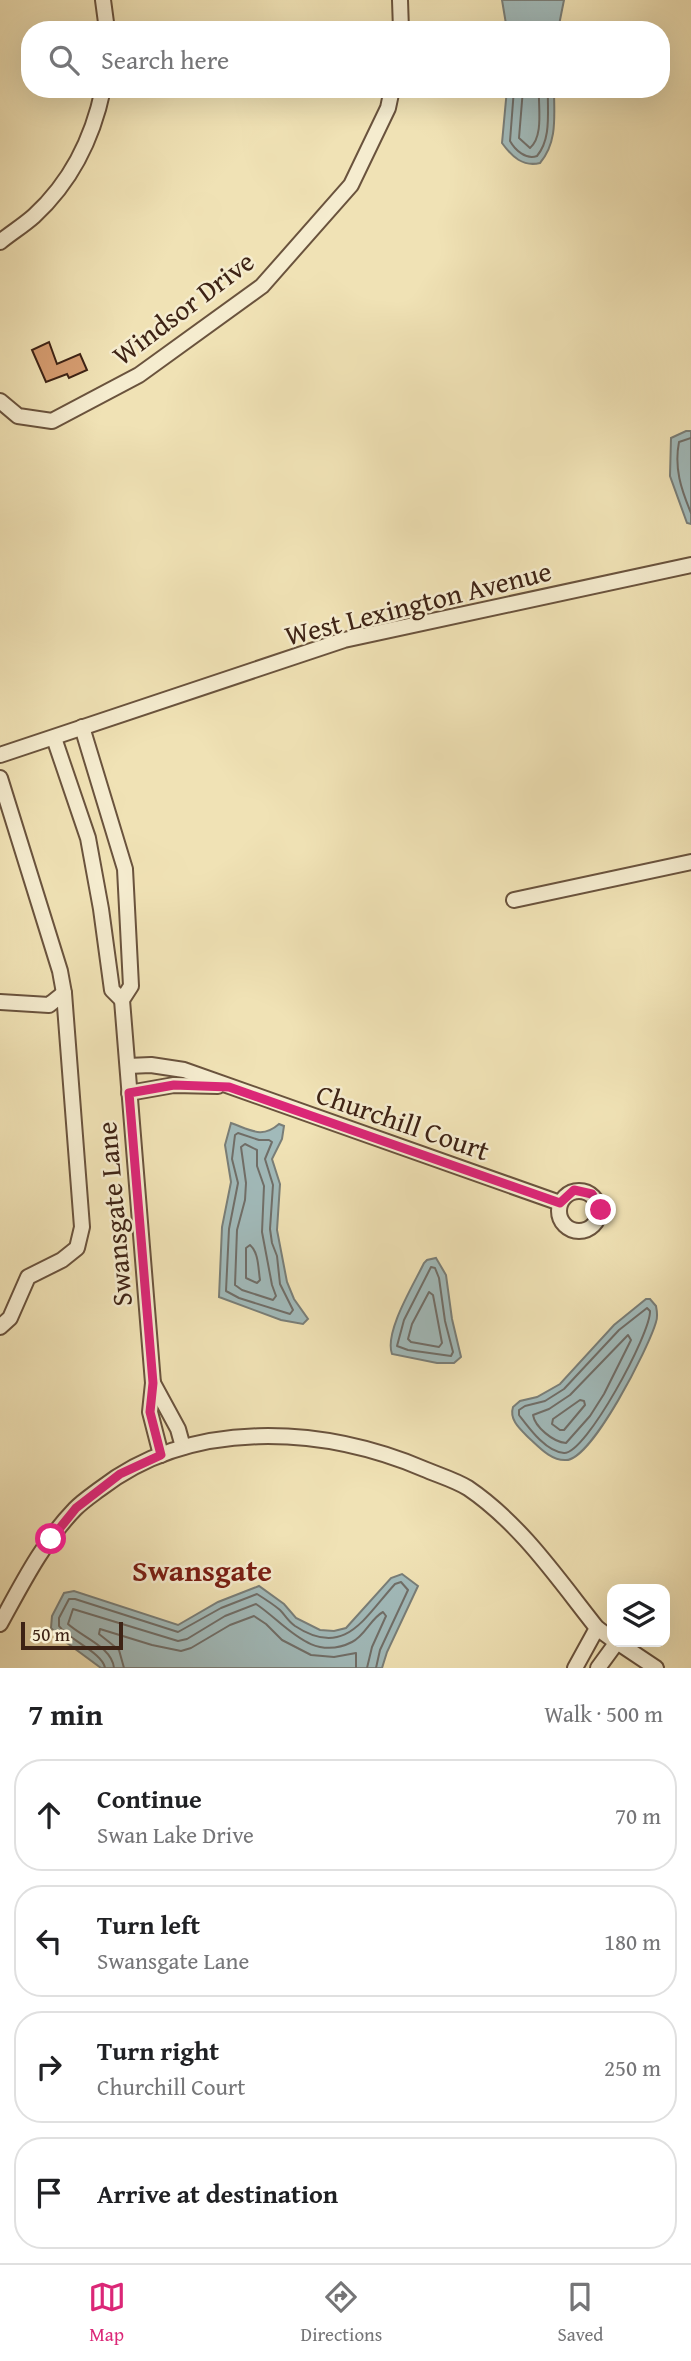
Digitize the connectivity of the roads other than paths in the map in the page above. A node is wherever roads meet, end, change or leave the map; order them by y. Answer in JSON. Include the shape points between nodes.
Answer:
{"nodes":[{"id":1,"x":103,"y":0,"type":"edge"},
{"id":2,"x":400,"y":0,"type":"edge"},
{"id":3,"x":106,"y":21,"type":"edge"},
{"id":4,"x":401,"y":21,"type":"edge"},
{"id":5,"x":101,"y":98,"type":"edge"},
{"id":6,"x":390,"y":98,"type":"edge"},
{"id":7,"x":0,"y":242,"type":"edge"},
{"id":8,"x":0,"y":401,"type":"edge"},
{"id":9,"x":691,"y":565,"type":"edge"},
{"id":10,"x":82,"y":727,"type":"junction"},
{"id":11,"x":54,"y":738,"type":"junction"},
{"id":12,"x":0,"y":755,"type":"edge"},
{"id":13,"x":0,"y":778,"type":"edge"},
{"id":14,"x":691,"y":862,"type":"edge"},
{"id":15,"x":514,"y":900,"type":"dead end"},
{"id":16,"x":64,"y":993,"type":"junction"},
{"id":17,"x":122,"y":1000,"type":"junction"},
{"id":18,"x":0,"y":1003,"type":"edge"},
{"id":19,"x":128,"y":1066,"type":"junction"},
{"id":20,"x":229,"y":1087,"type":"junction"},
{"id":21,"x":129,"y":1093,"type":"junction"},
{"id":22,"x":560,"y":1203,"type":"dead end"},
{"id":23,"x":0,"y":1326,"type":"edge"},
{"id":24,"x":153,"y":1383,"type":"junction"},
{"id":25,"x":183,"y":1447,"type":"junction"},
{"id":26,"x":161,"y":1455,"type":"junction"},
{"id":27,"x":0,"y":1624,"type":"edge"},
{"id":28,"x":597,"y":1628,"type":"junction"},
{"id":29,"x":607,"y":1635,"type":"edge"},
{"id":30,"x":611,"y":1647,"type":"edge"},
{"id":31,"x":624,"y":1647,"type":"edge"},
{"id":32,"x":575,"y":1668,"type":"edge"},
{"id":33,"x":598,"y":1668,"type":"edge"},
{"id":34,"x":656,"y":1668,"type":"edge"}],
"edges":[{"from":1,"to":3,"type":"street"},
{"from":2,"to":4,"type":"street"},
{"from":5,"to":7,"type":"street","via":[[76,166],[35,215]]},
{"from":6,"to":8,"type":"street","name":"Windsor Drive","via":[[351,185],[262,286],[139,375],[52,421],[18,416]]},
{"from":9,"to":10,"type":"street","name":"West Lexington Avenue","via":[[344,640]]},
{"from":10,"to":11,"type":"street","name":"West Lexington Avenue"},
{"from":10,"to":17,"type":"street","name":"Swansgate Lane","via":[[125,869],[131,986]]},
{"from":11,"to":12,"type":"street","name":"West Lexington Avenue"},
{"from":11,"to":17,"type":"street","name":"Swansgate Lane","via":[[88,838],[112,990]]},
{"from":13,"to":16,"type":"street"},
{"from":14,"to":15,"type":"street"},
{"from":16,"to":18,"type":"street","via":[[49,1005]]},
{"from":16,"to":23,"type":"street","via":[[82,1227],[77,1248],[28,1277],[10,1318]]},
{"from":17,"to":19,"type":"street","name":"Swansgate Lane"},
{"from":19,"to":20,"type":"street","name":"Churchill Court","via":[[184,1070]]},
{"from":19,"to":21,"type":"street","name":"Swansgate Lane"},
{"from":20,"to":21,"type":"street","name":"Churchill Court","via":[[174,1085]]},
{"from":20,"to":22,"type":"street","name":"Churchill Court"},
{"from":21,"to":24,"type":"street","name":"Swansgate Lane"},
{"from":24,"to":25,"type":"street","name":"Swansgate Lane"},
{"from":24,"to":26,"type":"street","name":"Swansgate Lane","via":[[150,1412]]},
{"from":25,"to":26,"type":"street"},
{"from":25,"to":28,"type":"street","via":[[228,1437],[307,1438],[391,1456],[454,1482],[520,1532]]},
{"from":26,"to":27,"type":"street","via":[[120,1474],[76,1508],[38,1556]]},
{"from":28,"to":29,"type":"street"},
{"from":28,"to":32,"type":"street"},
{"from":30,"to":33,"type":"street"},
{"from":31,"to":34,"type":"street"}]}
